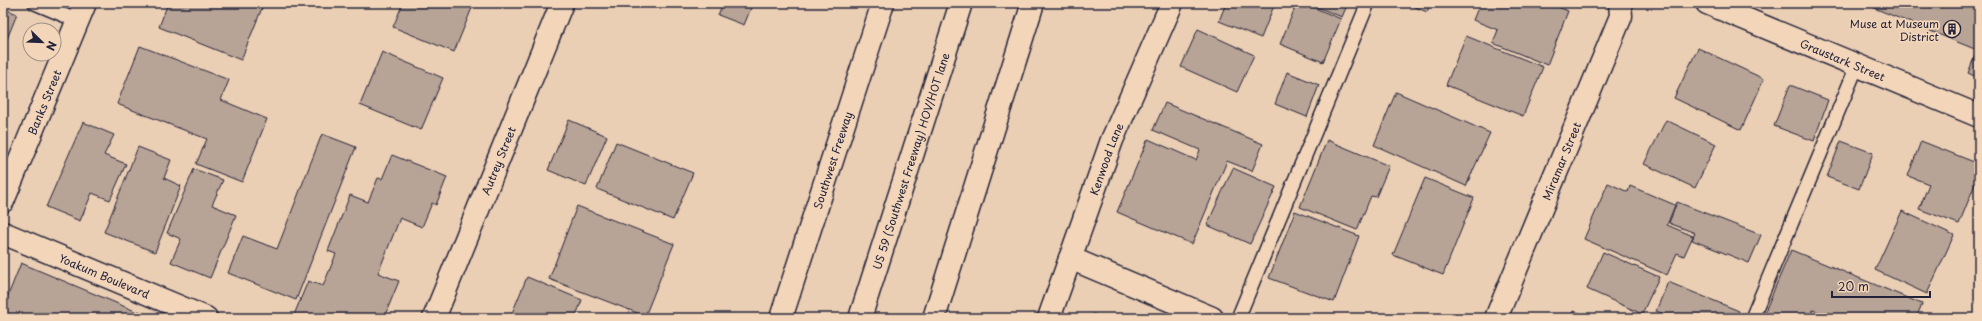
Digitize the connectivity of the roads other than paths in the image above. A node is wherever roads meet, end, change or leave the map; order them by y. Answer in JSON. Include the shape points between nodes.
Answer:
{"nodes":[{"id":1,"x":35,"y":3,"type":"edge"},
{"id":2,"x":562,"y":3,"type":"edge"},
{"id":3,"x":883,"y":3,"type":"edge"},
{"id":4,"x":961,"y":3,"type":"edge"},
{"id":5,"x":1033,"y":3,"type":"edge"},
{"id":6,"x":1172,"y":3,"type":"edge"},
{"id":7,"x":1368,"y":3,"type":"edge"},
{"id":8,"x":1620,"y":3,"type":"edge"},
{"id":9,"x":1707,"y":3,"type":"edge"},
{"id":10,"x":82,"y":12,"type":"edge"},
{"id":11,"x":1857,"y":66,"type":"junction"},
{"id":12,"x":1979,"y":116,"type":"edge"},
{"id":13,"x":3,"y":201,"type":"edge"},
{"id":14,"x":3,"y":233,"type":"edge"},
{"id":15,"x":1070,"y":258,"type":"junction"},
{"id":16,"x":206,"y":318,"type":"edge"},
{"id":17,"x":434,"y":318,"type":"edge"},
{"id":18,"x":781,"y":318,"type":"edge"},
{"id":19,"x":860,"y":318,"type":"edge"},
{"id":20,"x":934,"y":318,"type":"edge"},
{"id":21,"x":1049,"y":318,"type":"edge"},
{"id":22,"x":1212,"y":318,"type":"edge"},
{"id":23,"x":1238,"y":318,"type":"edge"},
{"id":24,"x":1496,"y":318,"type":"edge"},
{"id":25,"x":1752,"y":318,"type":"edge"}],
"edges":[{"from":1,"to":10,"type":"lane"},
{"from":2,"to":17,"type":"main road","name":"Autrey Street"},
{"from":3,"to":18,"type":"main road","name":"Southwest Freeway"},
{"from":4,"to":19,"type":"main road","name":"US 59 (Southwest Freeway) HOV/HOT lane"},
{"from":5,"to":20,"type":"main road"},
{"from":6,"to":15,"type":"main road","name":"Kenwood Lane","via":[[1112,140]]},
{"from":7,"to":23,"type":"lane"},
{"from":8,"to":24,"type":"main road","name":"Miramar Street","via":[[1621,16]]},
{"from":9,"to":11,"type":"main road","name":"Graustark Street"},
{"from":10,"to":13,"type":"main road","name":"Banks Street"},
{"from":11,"to":12,"type":"main road","name":"Graustark Street"},
{"from":11,"to":25,"type":"lane"},
{"from":14,"to":16,"type":"main road","name":"Yoakum Boulevard"},
{"from":15,"to":21,"type":"main road","name":"Kenwood Lane"},
{"from":15,"to":22,"type":"main road"}]}
